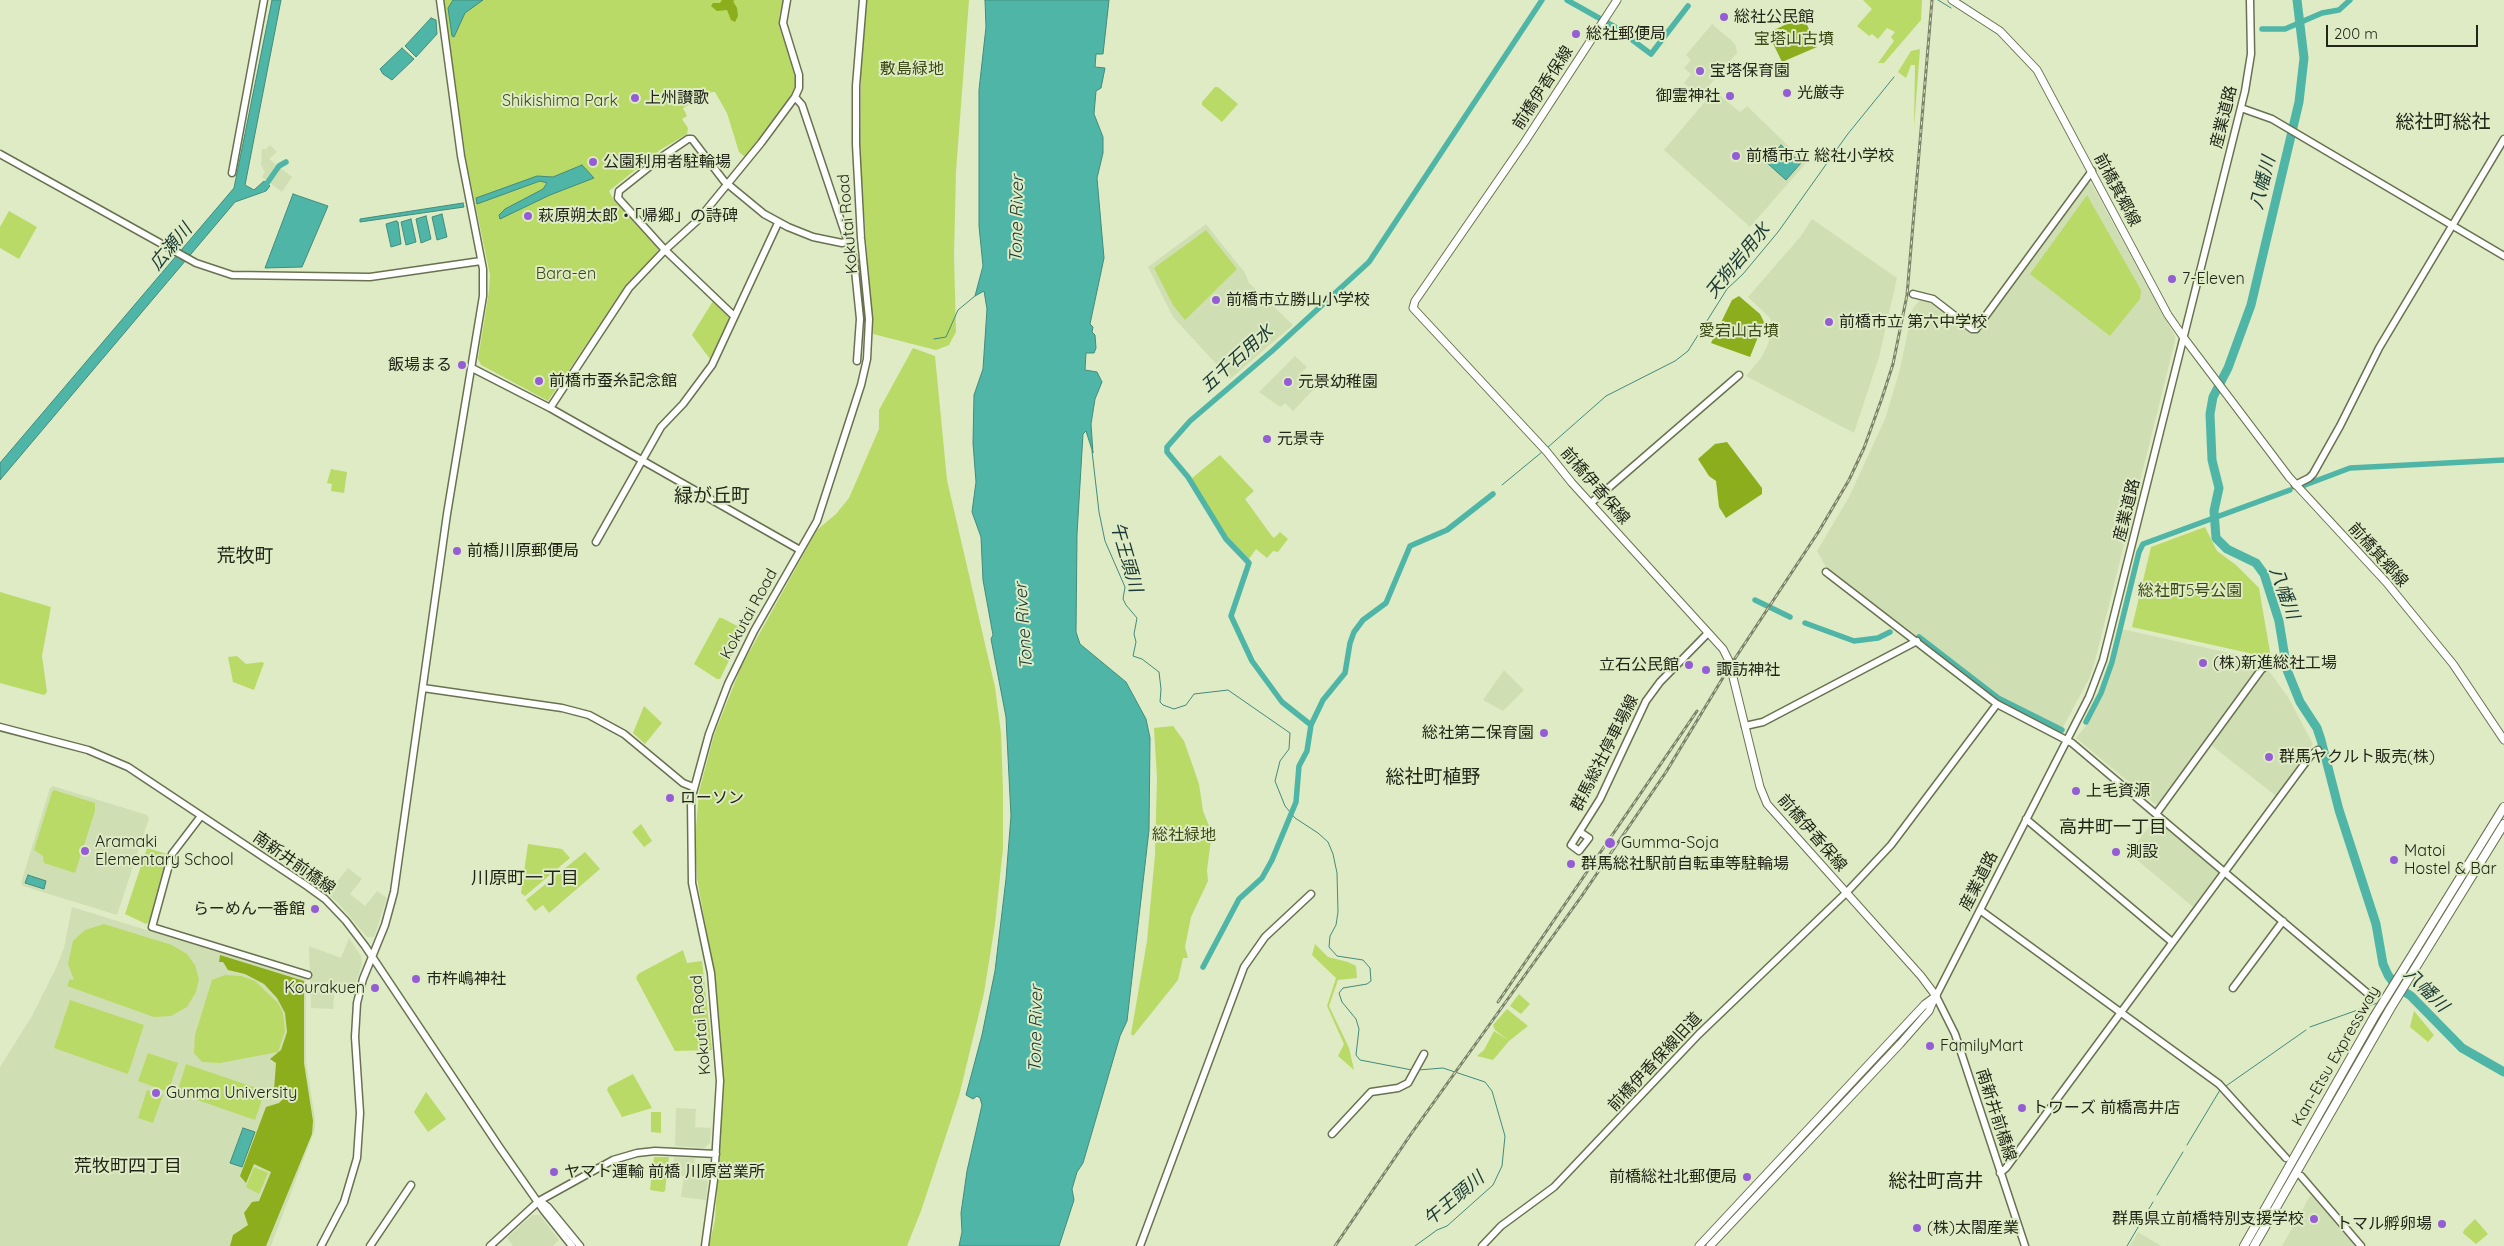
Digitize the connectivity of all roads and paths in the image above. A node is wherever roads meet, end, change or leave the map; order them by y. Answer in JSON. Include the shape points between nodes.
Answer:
{"nodes":[{"id":1,"x":264,"y":0,"type":"edge"},
{"id":2,"x":440,"y":0,"type":"edge"},
{"id":3,"x":787,"y":0,"type":"edge"},
{"id":4,"x":862,"y":0,"type":"edge"},
{"id":5,"x":1617,"y":0,"type":"edge"},
{"id":6,"x":1952,"y":0,"type":"edge"},
{"id":7,"x":2250,"y":0,"type":"edge"},
{"id":8,"x":795,"y":97,"type":"junction"},
{"id":9,"x":2241,"y":108,"type":"junction"},
{"id":10,"x":2504,"y":139,"type":"edge"},
{"id":11,"x":0,"y":154,"type":"edge"},
{"id":12,"x":2092,"y":171,"type":"junction"},
{"id":13,"x":232,"y":173,"type":"dead end"},
{"id":14,"x":728,"y":184,"type":"junction"},
{"id":15,"x":778,"y":223,"type":"junction"},
{"id":16,"x":2453,"y":225,"type":"junction"},
{"id":17,"x":849,"y":241,"type":"junction"},
{"id":18,"x":666,"y":250,"type":"junction"},
{"id":19,"x":2504,"y":256,"type":"edge"},
{"id":20,"x":482,"y":261,"type":"junction"},
{"id":21,"x":1913,"y":294,"type":"dead end"},
{"id":22,"x":734,"y":316,"type":"junction"},
{"id":23,"x":2184,"y":338,"type":"junction"},
{"id":24,"x":857,"y":361,"type":"dead end"},
{"id":25,"x":472,"y":368,"type":"junction"},
{"id":26,"x":1739,"y":375,"type":"dead end"},
{"id":27,"x":550,"y":408,"type":"junction"},
{"id":28,"x":659,"y":431,"type":"junction"},
{"id":29,"x":642,"y":460,"type":"junction"},
{"id":30,"x":2295,"y":484,"type":"junction"},
{"id":31,"x":1591,"y":503,"type":"junction"},
{"id":32,"x":596,"y":542,"type":"dead end"},
{"id":33,"x":800,"y":550,"type":"junction"},
{"id":34,"x":1826,"y":572,"type":"dead end"},
{"id":35,"x":1708,"y":633,"type":"junction"},
{"id":36,"x":1916,"y":641,"type":"junction"},
{"id":37,"x":2268,"y":664,"type":"dead end"},
{"id":38,"x":423,"y":688,"type":"junction"},
{"id":39,"x":1997,"y":704,"type":"junction"},
{"id":40,"x":1744,"y":726,"type":"junction"},
{"id":41,"x":0,"y":727,"type":"edge"},
{"id":42,"x":2067,"y":739,"type":"junction"},
{"id":43,"x":2504,"y":740,"type":"edge"},
{"id":44,"x":2318,"y":750,"type":"dead end"},
{"id":45,"x":694,"y":787,"type":"junction"},
{"id":46,"x":2504,"y":807,"type":"edge"},
{"id":47,"x":2156,"y":814,"type":"junction"},
{"id":48,"x":201,"y":816,"type":"junction"},
{"id":49,"x":2026,"y":819,"type":"junction"},
{"id":50,"x":2504,"y":824,"type":"edge"},
{"id":51,"x":1580,"y":832,"type":"junction"},
{"id":52,"x":2224,"y":872,"type":"junction"},
{"id":53,"x":1311,"y":894,"type":"dead end"},
{"id":54,"x":1846,"y":894,"type":"junction"},
{"id":55,"x":1980,"y":910,"type":"junction"},
{"id":56,"x":2283,"y":922,"type":"junction"},
{"id":57,"x":2172,"y":942,"type":"junction"},
{"id":58,"x":372,"y":956,"type":"junction"},
{"id":59,"x":308,"y":975,"type":"dead end"},
{"id":60,"x":2233,"y":988,"type":"dead end"},
{"id":61,"x":1936,"y":996,"type":"junction"},
{"id":62,"x":2372,"y":998,"type":"dead end"},
{"id":63,"x":2120,"y":1013,"type":"junction"},
{"id":64,"x":1424,"y":1054,"type":"dead end"},
{"id":65,"x":1332,"y":1134,"type":"dead end"},
{"id":66,"x":716,"y":1154,"type":"junction"},
{"id":67,"x":2286,"y":1158,"type":"dead end"},
{"id":68,"x":2000,"y":1173,"type":"junction"},
{"id":69,"x":2301,"y":1176,"type":"dead end"},
{"id":70,"x":411,"y":1185,"type":"dead end"},
{"id":71,"x":539,"y":1201,"type":"junction"},
{"id":72,"x":321,"y":1246,"type":"edge"},
{"id":73,"x":370,"y":1246,"type":"edge"},
{"id":74,"x":490,"y":1246,"type":"edge"},
{"id":75,"x":572,"y":1246,"type":"edge"},
{"id":76,"x":580,"y":1246,"type":"edge"},
{"id":77,"x":705,"y":1246,"type":"edge"},
{"id":78,"x":1140,"y":1246,"type":"edge"},
{"id":79,"x":1482,"y":1246,"type":"edge"},
{"id":80,"x":1699,"y":1246,"type":"edge"},
{"id":81,"x":1710,"y":1246,"type":"edge"},
{"id":82,"x":2025,"y":1246,"type":"edge"},
{"id":83,"x":2244,"y":1246,"type":"edge"},
{"id":84,"x":2254,"y":1246,"type":"edge"},
{"id":85,"x":2361,"y":1246,"type":"edge"}],
"edges":[{"from":1,"to":13,"type":"street"},
{"from":2,"to":20,"type":"street","via":[[461,156]]},
{"from":3,"to":8,"type":"street","via":[[783,23],[799,75]]},
{"from":4,"to":33,"type":"street","name":"Kokutai Road","via":[[856,144],[869,310],[867,359],[822,507]]},
{"from":5,"to":31,"type":"main road","name":"前橋伊香保線","via":[[1413,306],[1415,312],[1542,446]]},
{"from":6,"to":12,"type":"main road","name":"前橋箕郷線","via":[[2010,40],[2037,70]]},
{"from":7,"to":9,"type":"street","name":"産業道路","via":[[2251,54]]},
{"from":8,"to":14,"type":"street"},
{"from":8,"to":17,"type":"street","via":[[802,105]]},
{"from":9,"to":16,"type":"street","via":[[2286,126]]},
{"from":9,"to":23,"type":"street","name":"産業道路"},
{"from":10,"to":16,"type":"street"},
{"from":11,"to":20,"type":"street","via":[[192,261],[211,270],[238,276],[382,276]]},
{"from":12,"to":21,"type":"street","via":[[1976,329],[1933,299]]},
{"from":12,"to":23,"type":"main road","name":"前橋箕郷線","via":[[2168,315]]},
{"from":14,"to":15,"type":"street","via":[[754,208]]},
{"from":14,"to":18,"type":"street","via":[[694,225]]},
{"from":14,"to":18,"type":"street","via":[[690,139],[656,160],[619,191],[618,198]]},
{"from":15,"to":17,"type":"street","via":[[822,240]]},
{"from":15,"to":22,"type":"street"},
{"from":15,"to":28,"type":"street","via":[[714,368],[684,408]]},
{"from":16,"to":19,"type":"street"},
{"from":16,"to":30,"type":"street","via":[[2379,348],[2313,474]]},
{"from":17,"to":24,"type":"street","via":[[860,319]]},
{"from":18,"to":22,"type":"street"},
{"from":18,"to":27,"type":"street","via":[[630,288]]},
{"from":20,"to":25,"type":"street","via":[[484,296]]},
{"from":22,"to":28,"type":"street","via":[[709,369]]},
{"from":23,"to":30,"type":"main road","name":"前橋箕郷線"},
{"from":23,"to":42,"type":"street","name":"産業道路","via":[[2103,660],[2089,697]]},
{"from":25,"to":27,"type":"street"},
{"from":25,"to":38,"type":"street","via":[[447,514]]},
{"from":26,"to":31,"type":"street"},
{"from":27,"to":29,"type":"street"},
{"from":28,"to":29,"type":"street"},
{"from":29,"to":32,"type":"street"},
{"from":29,"to":33,"type":"street"},
{"from":30,"to":43,"type":"main road","name":"前橋箕郷線","via":[[2380,576],[2452,664]]},
{"from":31,"to":35,"type":"main road","name":"前橋伊香保線"},
{"from":33,"to":45,"type":"street","name":"Kokutai Road","via":[[728,684]]},
{"from":34,"to":36,"type":"street"},
{"from":35,"to":40,"type":"main road","name":"前橋伊香保線","via":[[1729,661]]},
{"from":35,"to":51,"type":"street","name":"群馬総社停車場線","via":[[1646,700],[1600,799]]},
{"from":36,"to":39,"type":"street"},
{"from":36,"to":40,"type":"street","via":[[1763,722]]},
{"from":37,"to":47,"type":"street"},
{"from":38,"to":45,"type":"street","via":[[562,708],[589,715],[624,734],[681,782]]},
{"from":38,"to":58,"type":"street","via":[[394,892]]},
{"from":39,"to":42,"type":"street"},
{"from":39,"to":54,"type":"street","name":"前橋伊香保線旧道","via":[[1891,845]]},
{"from":40,"to":54,"type":"main road","name":"前橋伊香保線","via":[[1767,804]]},
{"from":41,"to":48,"type":"street","name":"南新井前橋線","via":[[112,759]]},
{"from":42,"to":47,"type":"street"},
{"from":42,"to":49,"type":"street","name":"産業道路"},
{"from":44,"to":52,"type":"street"},
{"from":45,"to":66,"type":"street","name":"Kokutai Road","via":[[690,812],[692,883],[711,972],[719,1065]]},
{"from":46,"to":83,"type":"highway","name":"Kan-Etsu Expressway","via":[[2374,1017]]},
{"from":47,"to":52,"type":"street"},
{"from":48,"to":58,"type":"street","name":"南新井前橋線","via":[[325,899]]},
{"from":48,"to":59,"type":"street","via":[[172,854],[152,927]]},
{"from":49,"to":55,"type":"street","name":"産業道路"},
{"from":49,"to":57,"type":"street"},
{"from":50,"to":84,"type":"highway","name":"Kan-Etsu Expressway","via":[[2390,1009]]},
{"from":51,"to":51,"type":"street","name":"群馬総社停車場線","via":[[1571,845],[1579,851],[1589,838]]},
{"from":52,"to":56,"type":"street"},
{"from":52,"to":57,"type":"street"},
{"from":53,"to":78,"type":"street","via":[[1265,938],[1244,968]]},
{"from":54,"to":61,"type":"main road","name":"前橋伊香保線"},
{"from":54,"to":79,"type":"street","name":"前橋伊香保線旧道","via":[[1699,1034],[1554,1187],[1501,1226]]},
{"from":55,"to":61,"type":"street","name":"産業道路"},
{"from":55,"to":63,"type":"street"},
{"from":56,"to":60,"type":"street"},
{"from":56,"to":62,"type":"street"},
{"from":57,"to":63,"type":"street"},
{"from":58,"to":71,"type":"street","name":"南新井前橋線"},
{"from":58,"to":72,"type":"street","via":[[358,992],[355,1013],[360,1113],[357,1158],[344,1202]]},
{"from":61,"to":68,"type":"street","name":"南新井前橋線","via":[[1955,1034]]},
{"from":61,"to":80,"type":"main road"},
{"from":61,"to":81,"type":"main road","via":[[1929,1011],[1911,1032]]},
{"from":63,"to":67,"type":"street","via":[[2219,1084]]},
{"from":63,"to":68,"type":"street"},
{"from":64,"to":65,"type":"street","via":[[1414,1075],[1401,1087],[1371,1092]]},
{"from":66,"to":71,"type":"street","via":[[636,1153],[613,1160]]},
{"from":66,"to":77,"type":"street","name":"Kokutai Road"},
{"from":68,"to":82,"type":"street","name":"南新井前橋線"},
{"from":69,"to":85,"type":"street"},
{"from":70,"to":73,"type":"street"},
{"from":71,"to":74,"type":"street"},
{"from":71,"to":75,"type":"street","name":"南新井前橋線"},
{"from":71,"to":76,"type":"street","name":"南新井前橋線","via":[[548,1207]]}]}
